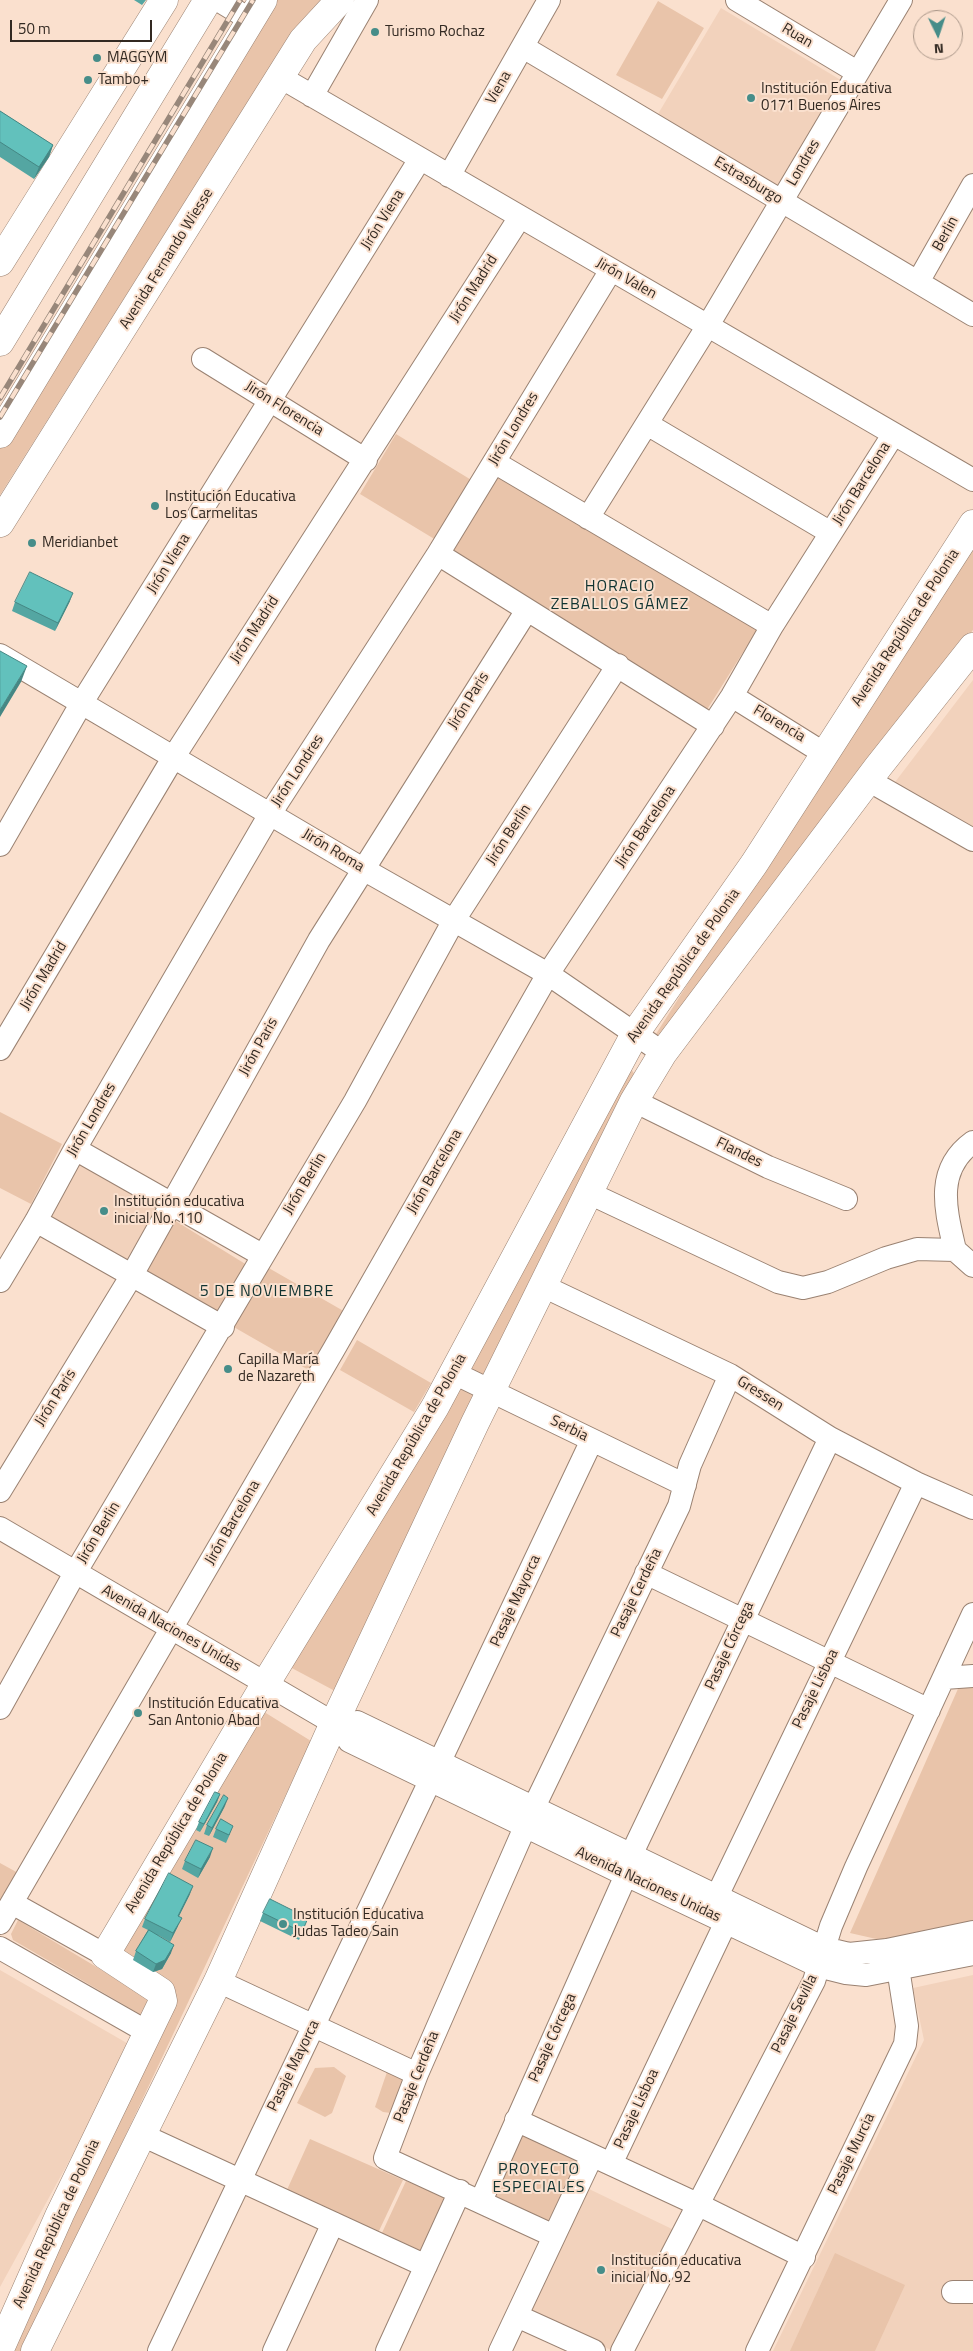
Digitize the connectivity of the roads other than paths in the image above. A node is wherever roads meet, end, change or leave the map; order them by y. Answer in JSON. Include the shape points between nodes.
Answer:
{"nodes":[{"id":1,"x":164,"y":0,"type":"edge"},
{"id":2,"x":208,"y":0,"type":"edge"},
{"id":3,"x":218,"y":0,"type":"edge"},
{"id":4,"x":340,"y":0,"type":"edge"},
{"id":5,"x":368,"y":0,"type":"edge"},
{"id":6,"x":549,"y":0,"type":"edge"},
{"id":7,"x":737,"y":0,"type":"edge"},
{"id":8,"x":901,"y":0,"type":"edge"},
{"id":9,"x":257,"y":10,"type":"edge"},
{"id":10,"x":523,"y":47,"type":"junction"},
{"id":11,"x":857,"y":72,"type":"junction"},
{"id":12,"x":280,"y":77,"type":"junction"},
{"id":13,"x":312,"y":96,"type":"junction"},
{"id":14,"x":420,"y":159,"type":"junction"},
{"id":15,"x":449,"y":176,"type":"junction"},
{"id":16,"x":973,"y":185,"type":"edge"},
{"id":17,"x":782,"y":201,"type":"junction"},
{"id":18,"x":520,"y":217,"type":"junction"},
{"id":19,"x":0,"y":262,"type":"edge"},
{"id":20,"x":611,"y":270,"type":"junction"},
{"id":21,"x":918,"y":282,"type":"junction"},
{"id":22,"x":973,"y":314,"type":"edge"},
{"id":23,"x":707,"y":326,"type":"junction"},
{"id":24,"x":0,"y":342,"type":"edge"},
{"id":25,"x":203,"y":359,"type":"dead end"},
{"id":26,"x":271,"y":401,"type":"junction"},
{"id":27,"x":647,"y":424,"type":"junction"},
{"id":28,"x":0,"y":434,"type":"edge"},
{"id":29,"x":893,"y":435,"type":"junction"},
{"id":30,"x":366,"y":460,"type":"junction"},
{"id":31,"x":494,"y":462,"type":"junction"},
{"id":32,"x":973,"y":480,"type":"edge"},
{"id":33,"x":588,"y":518,"type":"junction"},
{"id":34,"x":0,"y":523,"type":"edge"},
{"id":35,"x":973,"y":524,"type":"edge"},
{"id":36,"x":831,"y":533,"type":"junction"},
{"id":37,"x":438,"y":554,"type":"junction"},
{"id":38,"x":527,"y":610,"type":"junction"},
{"id":39,"x":772,"y":626,"type":"junction"},
{"id":40,"x":973,"y":647,"type":"edge"},
{"id":41,"x":0,"y":655,"type":"edge"},
{"id":42,"x":618,"y":665,"type":"junction"},
{"id":43,"x":732,"y":696,"type":"junction"},
{"id":44,"x":81,"y":704,"type":"junction"},
{"id":45,"x":713,"y":726,"type":"junction"},
{"id":46,"x":825,"y":754,"type":"junction"},
{"id":47,"x":173,"y":758,"type":"junction"},
{"id":48,"x":868,"y":780,"type":"junction"},
{"id":49,"x":270,"y":814,"type":"junction"},
{"id":50,"x":973,"y":840,"type":"edge"},
{"id":51,"x":0,"y":845,"type":"edge"},
{"id":52,"x":363,"y":869,"type":"junction"},
{"id":53,"x":454,"y":920,"type":"junction"},
{"id":54,"x":548,"y":974,"type":"junction"},
{"id":55,"x":636,"y":1032,"type":"junction"},
{"id":56,"x":0,"y":1050,"type":"edge"},
{"id":57,"x":663,"y":1053,"type":"junction"},
{"id":58,"x":634,"y":1101,"type":"junction"},
{"id":59,"x":973,"y":1142,"type":"edge"},
{"id":60,"x":75,"y":1148,"type":"junction"},
{"id":61,"x":589,"y":1192,"type":"junction"},
{"id":62,"x":846,"y":1199,"type":"dead end"},
{"id":63,"x":172,"y":1202,"type":"junction"},
{"id":64,"x":36,"y":1222,"type":"junction"},
{"id":65,"x":955,"y":1250,"type":"junction"},
{"id":66,"x":262,"y":1255,"type":"junction"},
{"id":67,"x":973,"y":1266,"type":"edge"},
{"id":68,"x":132,"y":1275,"type":"junction"},
{"id":69,"x":0,"y":1281,"type":"edge"},
{"id":70,"x":543,"y":1286,"type":"junction"},
{"id":71,"x":222,"y":1327,"type":"junction"},
{"id":72,"x":459,"y":1364,"type":"junction"},
{"id":73,"x":730,"y":1375,"type":"junction"},
{"id":74,"x":496,"y":1381,"type":"junction"},
{"id":75,"x":830,"y":1438,"type":"junction"},
{"id":76,"x":592,"y":1440,"type":"junction"},
{"id":77,"x":916,"y":1483,"type":"junction"},
{"id":78,"x":684,"y":1485,"type":"junction"},
{"id":79,"x":0,"y":1491,"type":"edge"},
{"id":80,"x":973,"y":1508,"type":"edge"},
{"id":81,"x":0,"y":1528,"type":"edge"},
{"id":82,"x":76,"y":1573,"type":"junction"},
{"id":83,"x":646,"y":1573,"type":"junction"},
{"id":84,"x":973,"y":1614,"type":"edge"},
{"id":85,"x":742,"y":1620,"type":"junction"},
{"id":86,"x":171,"y":1630,"type":"junction"},
{"id":87,"x":829,"y":1662,"type":"junction"},
{"id":88,"x":973,"y":1676,"type":"edge"},
{"id":89,"x":944,"y":1678,"type":"junction"},
{"id":90,"x":266,"y":1685,"type":"junction"},
{"id":91,"x":0,"y":1708,"type":"edge"},
{"id":92,"x":930,"y":1710,"type":"junction"},
{"id":93,"x":338,"y":1725,"type":"junction"},
{"id":94,"x":440,"y":1761,"type":"junction"},
{"id":95,"x":430,"y":1781,"type":"junction"},
{"id":96,"x":529,"y":1817,"type":"junction"},
{"id":97,"x":632,"y":1853,"type":"junction"},
{"id":98,"x":626,"y":1876,"type":"junction"},
{"id":99,"x":717,"y":1896,"type":"junction"},
{"id":100,"x":12,"y":1903,"type":"junction"},
{"id":101,"x":726,"y":1922,"type":"junction"},
{"id":102,"x":0,"y":1923,"type":"edge"},
{"id":103,"x":973,"y":1932,"type":"edge"},
{"id":104,"x":0,"y":1948,"type":"edge"},
{"id":105,"x":973,"y":1954,"type":"edge"},
{"id":106,"x":104,"y":1955,"type":"junction"},
{"id":107,"x":821,"y":1957,"type":"junction"},
{"id":108,"x":897,"y":1959,"type":"junction"},
{"id":109,"x":218,"y":1981,"type":"junction"},
{"id":110,"x":314,"y":2026,"type":"junction"},
{"id":111,"x":149,"y":2033,"type":"junction"},
{"id":112,"x":417,"y":2074,"type":"junction"},
{"id":113,"x":516,"y":2120,"type":"junction"},
{"id":114,"x":142,"y":2135,"type":"junction"},
{"id":115,"x":602,"y":2160,"type":"junction"},
{"id":116,"x":238,"y":2180,"type":"junction"},
{"id":117,"x":460,"y":2191,"type":"junction"},
{"id":118,"x":481,"y":2201,"type":"junction"},
{"id":119,"x":697,"y":2204,"type":"junction"},
{"id":120,"x":333,"y":2223,"type":"junction"},
{"id":121,"x":554,"y":2236,"type":"junction"},
{"id":122,"x":804,"y":2257,"type":"junction"},
{"id":123,"x":426,"y":2266,"type":"junction"},
{"id":124,"x":516,"y":2316,"type":"junction"},
{"id":125,"x":0,"y":2349,"type":"edge"},
{"id":126,"x":35,"y":2351,"type":"edge"},
{"id":127,"x":159,"y":2351,"type":"edge"},
{"id":128,"x":274,"y":2351,"type":"edge"},
{"id":129,"x":386,"y":2351,"type":"edge"},
{"id":130,"x":500,"y":2351,"type":"edge"},
{"id":131,"x":594,"y":2351,"type":"edge"},
{"id":132,"x":622,"y":2351,"type":"edge"},
{"id":133,"x":757,"y":2351,"type":"edge"}],
"edges":[{"from":1,"to":19,"type":"main road"},
{"from":2,"to":24,"type":"main road"},
{"from":3,"to":9,"type":"street"},
{"from":4,"to":12,"type":"main road","name":"Avenida Fernando Wiesse","via":[[303,40]]},
{"from":5,"to":13,"type":"street"},
{"from":6,"to":10,"type":"street","name":"Viena"},
{"from":7,"to":11,"type":"street","name":"Ruan"},
{"from":8,"to":11,"type":"street","name":"Londres"},
{"from":9,"to":28,"type":"main road"},
{"from":10,"to":15,"type":"street","name":"Viena"},
{"from":10,"to":17,"type":"street","name":"Estrasburgo"},
{"from":11,"to":17,"type":"street","name":"Londres"},
{"from":12,"to":13,"type":"street","name":"Jirón Valen"},
{"from":12,"to":34,"type":"main road","name":"Avenida Fernando Wiesse"},
{"from":13,"to":14,"type":"street","name":"Jirón Valen"},
{"from":14,"to":15,"type":"street","name":"Jirón Valen"},
{"from":14,"to":26,"type":"street","name":"Jirón Viena"},
{"from":15,"to":18,"type":"street","name":"Jirón Valen"},
{"from":16,"to":21,"type":"street","name":"Berlin"},
{"from":17,"to":21,"type":"street","name":"Estrasburgo"},
{"from":17,"to":23,"type":"street","name":"Londres"},
{"from":18,"to":20,"type":"street","name":"Jirón Valen"},
{"from":18,"to":30,"type":"street","name":"Jirón Madrid"},
{"from":20,"to":23,"type":"street","name":"Jirón Valen"},
{"from":20,"to":31,"type":"street","name":"Jirón Londres"},
{"from":21,"to":22,"type":"street","name":"Estrasburgo"},
{"from":23,"to":27,"type":"street"},
{"from":23,"to":29,"type":"street","name":"Jirón Valen"},
{"from":25,"to":26,"type":"street","name":"Jirón Florencia"},
{"from":26,"to":30,"type":"street","name":"Jirón Florencia"},
{"from":26,"to":44,"type":"street","name":"Jirón Viena"},
{"from":27,"to":33,"type":"street"},
{"from":27,"to":36,"type":"street"},
{"from":29,"to":32,"type":"street","name":"Jirón Valen"},
{"from":29,"to":36,"type":"street","name":"Jirón Barcelona"},
{"from":30,"to":47,"type":"street","name":"Jirón Madrid"},
{"from":31,"to":33,"type":"street"},
{"from":31,"to":37,"type":"street","name":"Jirón Londres"},
{"from":33,"to":39,"type":"street"},
{"from":35,"to":46,"type":"main road","name":"Avenida República de Polonia"},
{"from":36,"to":39,"type":"street","name":"Jirón Barcelona"},
{"from":37,"to":38,"type":"street"},
{"from":37,"to":49,"type":"street","name":"Jirón Londres"},
{"from":38,"to":42,"type":"street"},
{"from":38,"to":52,"type":"street","name":"Jirón Paris"},
{"from":39,"to":43,"type":"street","name":"Jirón Barcelona"},
{"from":40,"to":48,"type":"main road"},
{"from":41,"to":44,"type":"street","name":"Jirón Roma"},
{"from":42,"to":45,"type":"street"},
{"from":42,"to":53,"type":"street","name":"Jirón Berlin"},
{"from":43,"to":45,"type":"street","name":"Jirón Barcelona"},
{"from":43,"to":46,"type":"street","name":"Florencia"},
{"from":44,"to":47,"type":"street","name":"Jirón Roma"},
{"from":44,"to":51,"type":"street","name":"Jirón Viena"},
{"from":45,"to":54,"type":"street","name":"Jirón Barcelona"},
{"from":46,"to":55,"type":"main road","name":"Avenida República de Polonia","via":[[754,864]]},
{"from":47,"to":49,"type":"street","name":"Jirón Roma"},
{"from":47,"to":56,"type":"street","name":"Jirón Madrid"},
{"from":48,"to":50,"type":"street"},
{"from":48,"to":57,"type":"main road"},
{"from":49,"to":52,"type":"street","name":"Jirón Roma"},
{"from":49,"to":60,"type":"street","name":"Jirón Londres"},
{"from":52,"to":53,"type":"street","name":"Jirón Roma"},
{"from":52,"to":63,"type":"street","name":"Jirón Paris","via":[[319,940]]},
{"from":53,"to":54,"type":"street","name":"Jirón Roma"},
{"from":53,"to":66,"type":"street","name":"Jirón Berlin","via":[[355,1101]]},
{"from":54,"to":55,"type":"street","name":"Jirón Roma"},
{"from":54,"to":86,"type":"street","name":"Jirón Barcelona"},
{"from":55,"to":57,"type":"street","name":"Jirón Roma"},
{"from":55,"to":72,"type":"main road","name":"Avenida República de Polonia"},
{"from":57,"to":58,"type":"main road"},
{"from":58,"to":61,"type":"main road"},
{"from":58,"to":62,"type":"street","name":"Flandes","via":[[768,1167]]},
{"from":59,"to":65,"type":"street","via":[[947,1178],[944,1202]]},
{"from":60,"to":63,"type":"street"},
{"from":60,"to":64,"type":"street","name":"Jirón Londres"},
{"from":61,"to":65,"type":"street","via":[[778,1282],[803,1288],[916,1249]]},
{"from":61,"to":70,"type":"main road"},
{"from":63,"to":66,"type":"street"},
{"from":63,"to":68,"type":"street","name":"Jirón Paris"},
{"from":64,"to":68,"type":"street"},
{"from":64,"to":69,"type":"street","name":"Jirón Londres"},
{"from":65,"to":67,"type":"street"},
{"from":66,"to":71,"type":"street","name":"Jirón Berlin"},
{"from":68,"to":71,"type":"street"},
{"from":68,"to":79,"type":"street","name":"Jirón Paris"},
{"from":70,"to":73,"type":"street","name":"Gressen"},
{"from":70,"to":74,"type":"main road"},
{"from":71,"to":82,"type":"street","name":"Jirón Berlin"},
{"from":72,"to":74,"type":"main road"},
{"from":72,"to":90,"type":"main road","name":"Avenida República de Polonia"},
{"from":73,"to":75,"type":"street","name":"Gressen"},
{"from":73,"to":78,"type":"street","name":"Pasaje Cerdeña"},
{"from":74,"to":76,"type":"street","name":"Serbia"},
{"from":74,"to":93,"type":"main road"},
{"from":75,"to":77,"type":"street","name":"Gressen"},
{"from":75,"to":85,"type":"street","name":"Pasaje Córcega"},
{"from":76,"to":78,"type":"street","name":"Serbia"},
{"from":76,"to":94,"type":"street","name":"Pasaje Mayorca"},
{"from":77,"to":80,"type":"street","name":"Gressen"},
{"from":77,"to":87,"type":"street","name":"Pasaje Lisboa"},
{"from":78,"to":83,"type":"street","name":"Pasaje Cerdeña","via":[[679,1506]]},
{"from":81,"to":82,"type":"street","name":"Avenida Naciones Unidas"},
{"from":82,"to":86,"type":"street","name":"Avenida Naciones Unidas"},
{"from":82,"to":91,"type":"street","name":"Jirón Berlin"},
{"from":83,"to":85,"type":"street"},
{"from":83,"to":96,"type":"street","name":"Pasaje Cerdeña"},
{"from":84,"to":89,"type":"street","name":"Pasaje Sevilla"},
{"from":85,"to":87,"type":"street"},
{"from":85,"to":97,"type":"street","name":"Pasaje Córcega"},
{"from":86,"to":90,"type":"street","name":"Avenida Naciones Unidas"},
{"from":86,"to":100,"type":"street","name":"Jirón Barcelona"},
{"from":87,"to":92,"type":"street"},
{"from":87,"to":99,"type":"street","name":"Pasaje Lisboa"},
{"from":88,"to":89,"type":"street"},
{"from":89,"to":92,"type":"street","name":"Pasaje Sevilla"},
{"from":90,"to":93,"type":"street","name":"Avenida Naciones Unidas"},
{"from":90,"to":106,"type":"main road","name":"Avenida República de Polonia"},
{"from":92,"to":107,"type":"street","name":"Pasaje Sevilla","via":[[856,1867]]},
{"from":93,"to":94,"type":"street","name":"Avenida Naciones Unidas","via":[[357,1722]]},
{"from":93,"to":95,"type":"street","name":"Avenida Naciones Unidas","via":[[349,1741]]},
{"from":93,"to":109,"type":"main road"},
{"from":94,"to":96,"type":"street","name":"Avenida Naciones Unidas"},
{"from":95,"to":96,"type":"street","name":"Avenida Naciones Unidas"},
{"from":95,"to":110,"type":"street","name":"Pasaje Mayorca"},
{"from":96,"to":97,"type":"street","name":"Avenida Naciones Unidas"},
{"from":96,"to":98,"type":"street","name":"Avenida Naciones Unidas"},
{"from":96,"to":112,"type":"street","name":"Pasaje Cerdeña"},
{"from":97,"to":99,"type":"street","name":"Avenida Naciones Unidas"},
{"from":98,"to":101,"type":"street","name":"Avenida Naciones Unidas"},
{"from":98,"to":113,"type":"street","name":"Pasaje Córcega"},
{"from":99,"to":107,"type":"street","name":"Avenida Naciones Unidas"},
{"from":100,"to":102,"type":"street","name":"Jirón Barcelona"},
{"from":100,"to":106,"type":"street"},
{"from":101,"to":107,"type":"street","name":"Avenida Naciones Unidas"},
{"from":101,"to":115,"type":"street","name":"Pasaje Lisboa"},
{"from":103,"to":108,"type":"street","name":"Avenida Naciones Unidas"},
{"from":104,"to":111,"type":"street"},
{"from":105,"to":108,"type":"street","name":"Avenida Naciones Unidas"},
{"from":106,"to":111,"type":"main road","name":"Avenida República de Polonia","via":[[161,1992],[163,2001]]},
{"from":107,"to":108,"type":"street","name":"Avenida Naciones Unidas","via":[[848,1954]]},
{"from":107,"to":119,"type":"street","name":"Pasaje Sevilla","via":[[814,1981]]},
{"from":108,"to":122,"type":"street","name":"Pasaje Murcia","via":[[907,2026],[905,2044]]},
{"from":109,"to":110,"type":"street"},
{"from":109,"to":114,"type":"main road"},
{"from":110,"to":112,"type":"street"},
{"from":110,"to":116,"type":"street","name":"Pasaje Mayorca"},
{"from":111,"to":125,"type":"main road","name":"Avenida República de Polonia","via":[[60,2214]]},
{"from":112,"to":117,"type":"street","name":"Pasaje Cerdeña","via":[[385,2158]]},
{"from":113,"to":115,"type":"street"},
{"from":113,"to":118,"type":"street","name":"Pasaje Córcega"},
{"from":114,"to":116,"type":"street"},
{"from":114,"to":126,"type":"main road"},
{"from":115,"to":119,"type":"street"},
{"from":115,"to":121,"type":"street","name":"Pasaje Lisboa"},
{"from":116,"to":120,"type":"street"},
{"from":116,"to":127,"type":"street","name":"Pasaje Mayorca"},
{"from":117,"to":118,"type":"street","name":"Pasaje Cerdeña"},
{"from":117,"to":123,"type":"street"},
{"from":118,"to":121,"type":"street","name":"Pasaje Cerdeña"},
{"from":119,"to":122,"type":"street"},
{"from":119,"to":132,"type":"street","name":"Pasaje Sevilla"},
{"from":120,"to":123,"type":"street"},
{"from":120,"to":128,"type":"street"},
{"from":121,"to":124,"type":"street","name":"Pasaje Lisboa"},
{"from":122,"to":133,"type":"street","name":"Pasaje Murcia"},
{"from":123,"to":129,"type":"street"},
{"from":124,"to":130,"type":"street","name":"Pasaje Lisboa"},
{"from":124,"to":131,"type":"street"}]}
